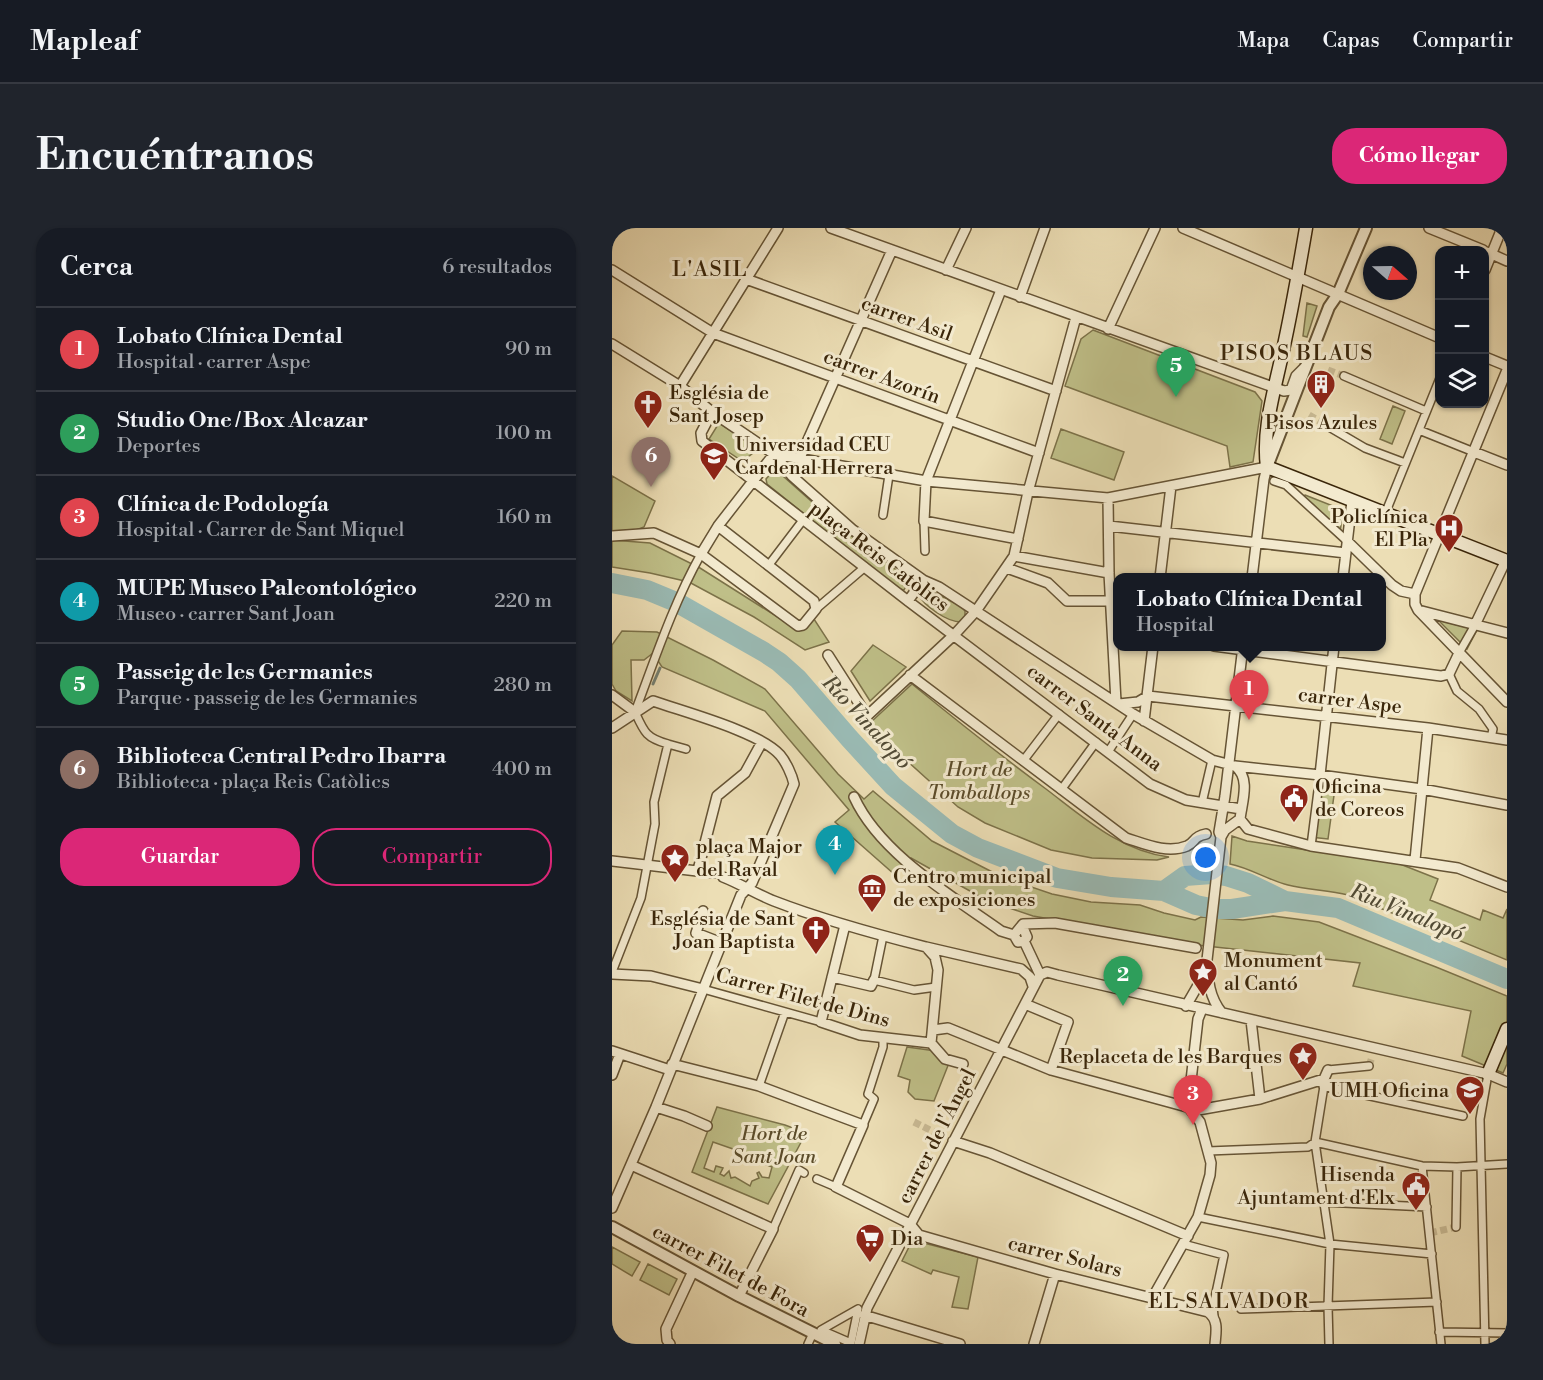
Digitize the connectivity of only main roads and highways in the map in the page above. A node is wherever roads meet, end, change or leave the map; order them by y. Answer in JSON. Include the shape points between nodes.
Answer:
{"nodes":[{"id":1,"x":1306,"y":228,"type":"edge"},
{"id":2,"x":1507,"y":560,"type":"edge"},
{"id":3,"x":1507,"y":1029,"type":"edge"},
{"id":4,"x":1488,"y":1074,"type":"road end"}],
"edges":[{"from":1,"to":2,"type":"main road","via":[[1265,446],[1267,467]]},
{"from":3,"to":4,"type":"main road"}]}
